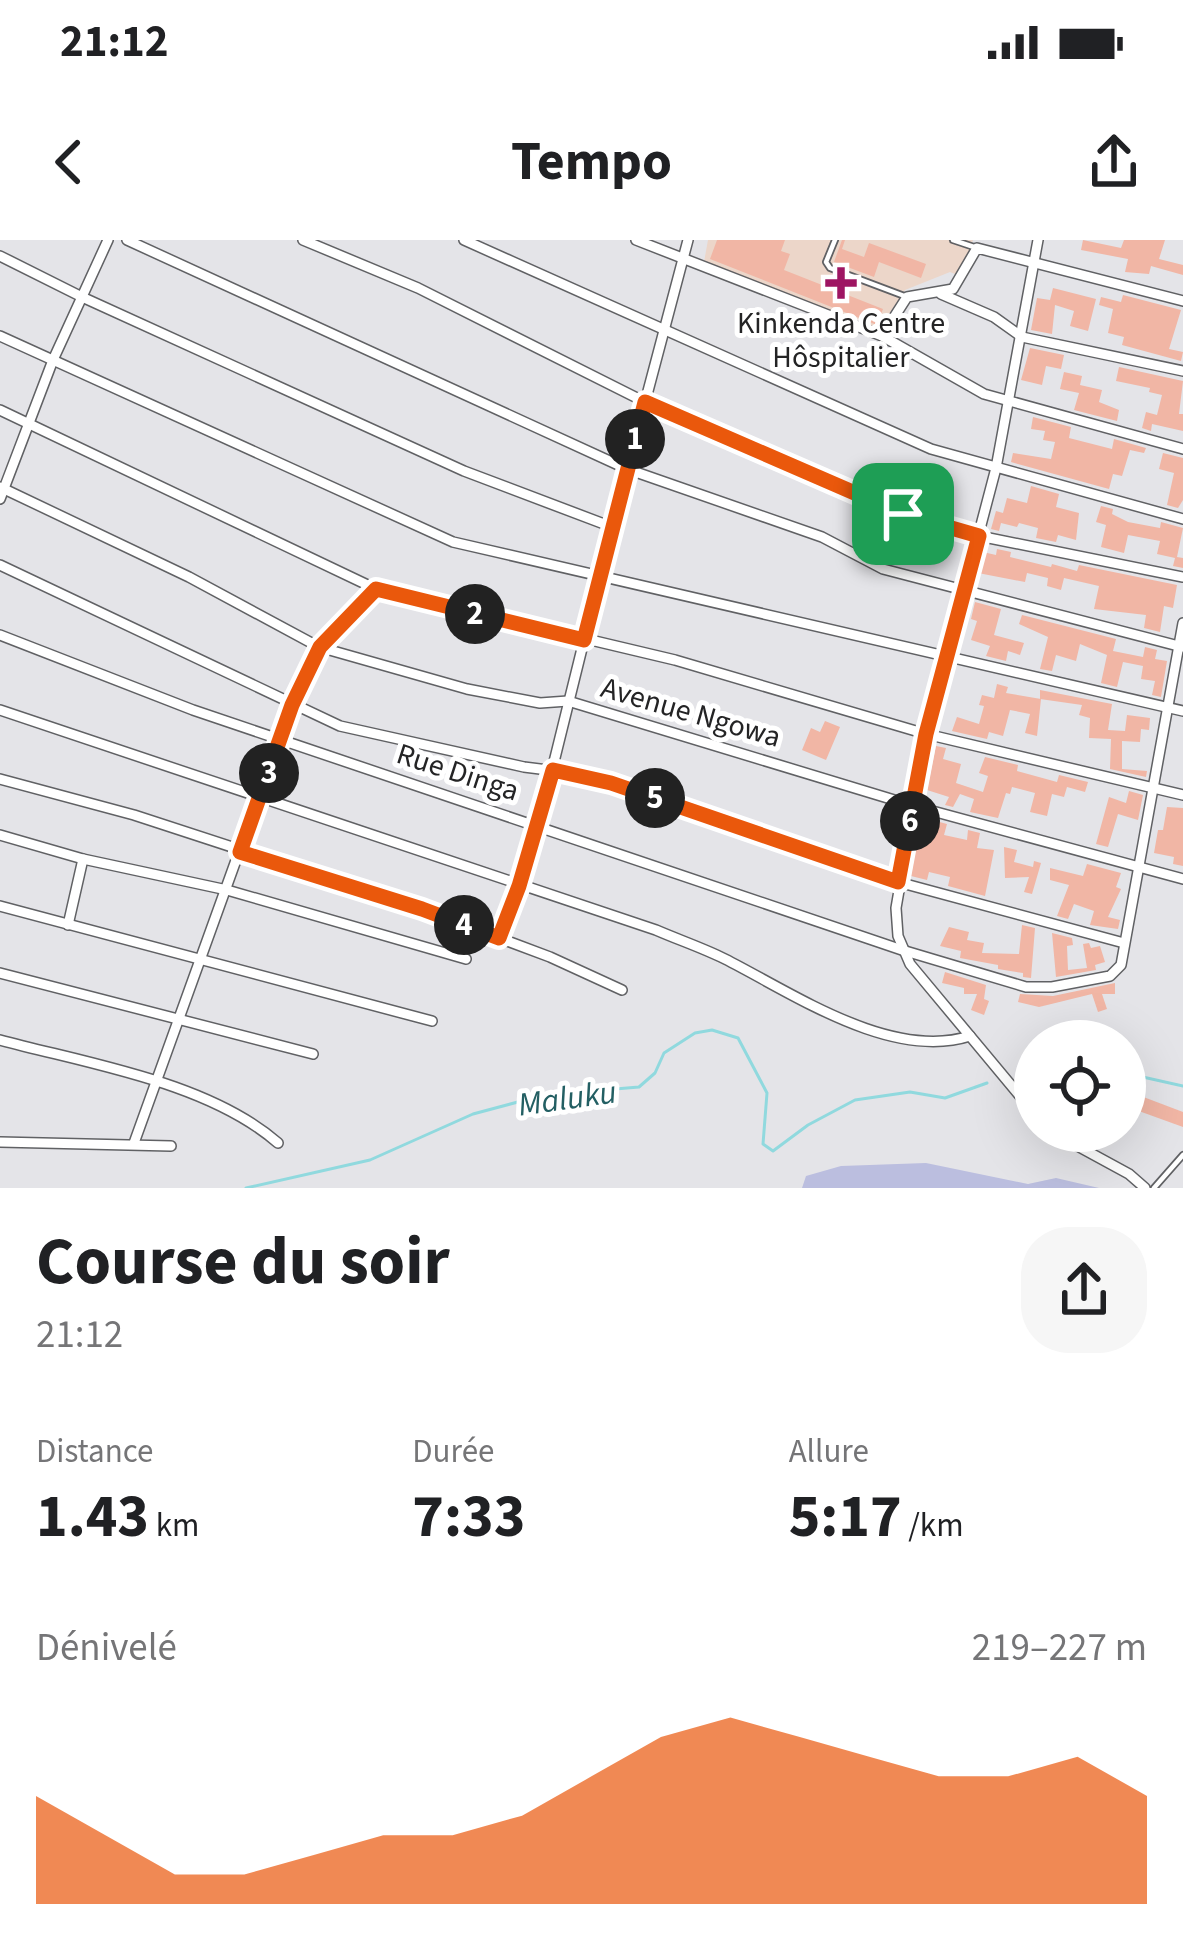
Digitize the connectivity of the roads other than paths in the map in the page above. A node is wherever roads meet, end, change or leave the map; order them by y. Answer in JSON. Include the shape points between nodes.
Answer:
{"nodes":[{"id":1,"x":108,"y":240,"type":"edge"},
{"id":2,"x":128,"y":240,"type":"edge"},
{"id":3,"x":303,"y":240,"type":"edge"},
{"id":4,"x":464,"y":240,"type":"edge"},
{"id":5,"x":636,"y":240,"type":"edge"},
{"id":6,"x":688,"y":240,"type":"edge"},
{"id":7,"x":835,"y":240,"type":"edge"},
{"id":8,"x":953,"y":240,"type":"edge"},
{"id":9,"x":1038,"y":240,"type":"edge"},
{"id":10,"x":977,"y":248,"type":"junction"},
{"id":11,"x":0,"y":256,"type":"edge"},
{"id":12,"x":682,"y":259,"type":"junction"},
{"id":13,"x":1034,"y":260,"type":"junction"},
{"id":14,"x":941,"y":294,"type":"junction"},
{"id":15,"x":82,"y":297,"type":"junction"},
{"id":16,"x":907,"y":297,"type":"junction"},
{"id":17,"x":1183,"y":301,"type":"edge"},
{"id":18,"x":663,"y":328,"type":"junction"},
{"id":19,"x":0,"y":336,"type":"edge"},
{"id":20,"x":882,"y":336,"type":"junction"},
{"id":21,"x":1022,"y":337,"type":"junction"},
{"id":22,"x":53,"y":360,"type":"junction"},
{"id":23,"x":1183,"y":371,"type":"edge"},
{"id":24,"x":1010,"y":399,"type":"junction"},
{"id":25,"x":645,"y":402,"type":"junction"},
{"id":26,"x":0,"y":410,"type":"edge"},
{"id":27,"x":27,"y":423,"type":"junction"},
{"id":28,"x":1183,"y":449,"type":"edge"},
{"id":29,"x":996,"y":468,"type":"junction"},
{"id":30,"x":627,"y":469,"type":"junction"},
{"id":31,"x":1,"y":492,"type":"edge"},
{"id":32,"x":1183,"y":519,"type":"edge"},
{"id":33,"x":612,"y":526,"type":"junction"},
{"id":34,"x":979,"y":536,"type":"junction"},
{"id":35,"x":0,"y":565,"type":"edge"},
{"id":36,"x":1183,"y":577,"type":"edge"},
{"id":37,"x":600,"y":578,"type":"junction"},
{"id":38,"x":376,"y":589,"type":"junction"},
{"id":39,"x":963,"y":591,"type":"junction"},
{"id":40,"x":1183,"y":623,"type":"edge"},
{"id":41,"x":0,"y":635,"type":"edge"},
{"id":42,"x":584,"y":640,"type":"junction"},
{"id":43,"x":1180,"y":646,"type":"edge"},
{"id":44,"x":320,"y":647,"type":"junction"},
{"id":45,"x":946,"y":656,"type":"junction"},
{"id":46,"x":568,"y":700,"type":"junction"},
{"id":47,"x":292,"y":705,"type":"junction"},
{"id":48,"x":1167,"y":707,"type":"junction"},
{"id":49,"x":0,"y":710,"type":"edge"},
{"id":50,"x":1183,"y":711,"type":"edge"},
{"id":51,"x":926,"y":734,"type":"junction"},
{"id":52,"x":281,"y":739,"type":"junction"},
{"id":53,"x":553,"y":770,"type":"junction"},
{"id":54,"x":0,"y":779,"type":"edge"},
{"id":55,"x":1150,"y":790,"type":"junction"},
{"id":56,"x":1183,"y":795,"type":"edge"},
{"id":57,"x":261,"y":798,"type":"junction"},
{"id":58,"x":914,"y":806,"type":"junction"},
{"id":59,"x":537,"y":824,"type":"junction"},
{"id":60,"x":0,"y":835,"type":"edge"},
{"id":61,"x":240,"y":852,"type":"junction"},
{"id":62,"x":82,"y":859,"type":"junction"},
{"id":63,"x":1138,"y":867,"type":"junction"},
{"id":64,"x":1183,"y":879,"type":"edge"},
{"id":65,"x":898,"y":882,"type":"junction"},
{"id":66,"x":519,"y":886,"type":"junction"},
{"id":67,"x":227,"y":890,"type":"junction"},
{"id":68,"x":0,"y":906,"type":"edge"},
{"id":69,"x":68,"y":925,"type":"junction"},
{"id":70,"x":499,"y":938,"type":"junction"},
{"id":71,"x":1124,"y":943,"type":"junction"},
{"id":72,"x":902,"y":950,"type":"junction"},
{"id":73,"x":203,"y":958,"type":"junction"},
{"id":74,"x":466,"y":959,"type":"dead end"},
{"id":75,"x":0,"y":973,"type":"edge"},
{"id":76,"x":622,"y":991,"type":"dead end"},
{"id":77,"x":182,"y":1017,"type":"junction"},
{"id":78,"x":432,"y":1021,"type":"dead end"},
{"id":79,"x":970,"y":1036,"type":"junction"},
{"id":80,"x":0,"y":1040,"type":"edge"},
{"id":81,"x":313,"y":1054,"type":"dead end"},
{"id":82,"x":156,"y":1083,"type":"junction"},
{"id":83,"x":1014,"y":1090,"type":"edge"},
{"id":84,"x":0,"y":1142,"type":"edge"},
{"id":85,"x":134,"y":1143,"type":"junction"},
{"id":86,"x":278,"y":1143,"type":"dead end"},
{"id":87,"x":171,"y":1146,"type":"dead end"},
{"id":88,"x":1089,"y":1152,"type":"edge"},
{"id":89,"x":1183,"y":1155,"type":"edge"},
{"id":90,"x":1145,"y":1188,"type":"edge"},
{"id":91,"x":1154,"y":1188,"type":"edge"}],
"edges":[{"from":1,"to":15,"type":"street"},
{"from":2,"to":30,"type":"street"},
{"from":3,"to":25,"type":"street"},
{"from":4,"to":18,"type":"street"},
{"from":5,"to":12,"type":"street"},
{"from":6,"to":12,"type":"street"},
{"from":7,"to":16,"type":"lane","via":[[830,268]]},
{"from":8,"to":10,"type":"lane"},
{"from":9,"to":13,"type":"street"},
{"from":10,"to":13,"type":"street"},
{"from":10,"to":14,"type":"street","via":[[961,281]]},
{"from":11,"to":15,"type":"street"},
{"from":12,"to":18,"type":"street"},
{"from":12,"to":20,"type":"street"},
{"from":13,"to":17,"type":"street"},
{"from":13,"to":21,"type":"street"},
{"from":14,"to":16,"type":"street"},
{"from":14,"to":21,"type":"street"},
{"from":15,"to":22,"type":"street"},
{"from":15,"to":33,"type":"street","via":[[464,471]]},
{"from":16,"to":20,"type":"street"},
{"from":18,"to":25,"type":"street"},
{"from":18,"to":29,"type":"street","via":[[931,449]]},
{"from":19,"to":22,"type":"street"},
{"from":20,"to":24,"type":"street","via":[[984,394]]},
{"from":21,"to":23,"type":"street"},
{"from":21,"to":24,"type":"street"},
{"from":22,"to":27,"type":"street"},
{"from":22,"to":37,"type":"street","via":[[453,542]]},
{"from":24,"to":28,"type":"street"},
{"from":24,"to":29,"type":"street"},
{"from":25,"to":30,"type":"street"},
{"from":25,"to":34,"type":"street","via":[[903,514]]},
{"from":26,"to":27,"type":"street"},
{"from":27,"to":31,"type":"street"},
{"from":27,"to":38,"type":"street"},
{"from":29,"to":32,"type":"street"},
{"from":29,"to":34,"type":"street"},
{"from":30,"to":33,"type":"street"},
{"from":30,"to":39,"type":"street","via":[[821,536],[883,569]]},
{"from":31,"to":44,"type":"street","name":"Avenue Ngowa"},
{"from":33,"to":37,"type":"street"},
{"from":34,"to":36,"type":"street"},
{"from":34,"to":39,"type":"street"},
{"from":35,"to":47,"type":"street"},
{"from":37,"to":42,"type":"street"},
{"from":37,"to":45,"type":"street"},
{"from":38,"to":42,"type":"street"},
{"from":38,"to":44,"type":"street"},
{"from":39,"to":43,"type":"street"},
{"from":39,"to":45,"type":"street"},
{"from":40,"to":43,"type":"street"},
{"from":41,"to":52,"type":"street","name":"Rue Dinga"},
{"from":42,"to":46,"type":"street"},
{"from":42,"to":51,"type":"street"},
{"from":43,"to":48,"type":"street"},
{"from":44,"to":46,"type":"street","name":"Avenue Ngowa","via":[[467,689],[540,703]]},
{"from":44,"to":47,"type":"street"},
{"from":45,"to":48,"type":"street"},
{"from":45,"to":51,"type":"street"},
{"from":46,"to":53,"type":"street"},
{"from":46,"to":58,"type":"street","name":"Avenue Ngowa"},
{"from":47,"to":52,"type":"street"},
{"from":47,"to":53,"type":"street","via":[[353,730]]},
{"from":48,"to":50,"type":"street"},
{"from":48,"to":55,"type":"street"},
{"from":49,"to":57,"type":"street"},
{"from":51,"to":55,"type":"street"},
{"from":51,"to":58,"type":"street"},
{"from":52,"to":57,"type":"street"},
{"from":52,"to":59,"type":"street","name":"Rue Dinga"},
{"from":53,"to":59,"type":"street"},
{"from":53,"to":65,"type":"street"},
{"from":54,"to":61,"type":"street"},
{"from":55,"to":56,"type":"street"},
{"from":55,"to":63,"type":"street"},
{"from":57,"to":61,"type":"street"},
{"from":57,"to":66,"type":"street"},
{"from":58,"to":63,"type":"street","name":"Avenue Ngowa"},
{"from":58,"to":65,"type":"street"},
{"from":59,"to":66,"type":"street"},
{"from":59,"to":72,"type":"street","name":"Rue Dinga"},
{"from":60,"to":62,"type":"street"},
{"from":61,"to":67,"type":"street"},
{"from":61,"to":70,"type":"street"},
{"from":62,"to":67,"type":"street"},
{"from":62,"to":69,"type":"street"},
{"from":63,"to":64,"type":"street","name":"Avenue Ngowa"},
{"from":63,"to":71,"type":"street"},
{"from":65,"to":71,"type":"street"},
{"from":65,"to":72,"type":"street"},
{"from":66,"to":70,"type":"street"},
{"from":66,"to":79,"type":"street","via":[[697,947],[865,1028],[922,1043]]},
{"from":67,"to":73,"type":"street"},
{"from":67,"to":74,"type":"street"},
{"from":68,"to":69,"type":"street"},
{"from":69,"to":73,"type":"street"},
{"from":70,"to":76,"type":"street"},
{"from":71,"to":72,"type":"street","name":"Rue Dinga","via":[[1110,976],[1027,988]]},
{"from":72,"to":79,"type":"street"},
{"from":73,"to":77,"type":"street"},
{"from":73,"to":78,"type":"street"},
{"from":75,"to":77,"type":"street"},
{"from":77,"to":81,"type":"street"},
{"from":77,"to":82,"type":"street"},
{"from":79,"to":83,"type":"street"},
{"from":80,"to":82,"type":"street"},
{"from":82,"to":85,"type":"street"},
{"from":82,"to":86,"type":"street","via":[[237,1112]]},
{"from":84,"to":85,"type":"street"},
{"from":85,"to":87,"type":"street"},
{"from":88,"to":90,"type":"street"},
{"from":89,"to":91,"type":"lane"}]}
